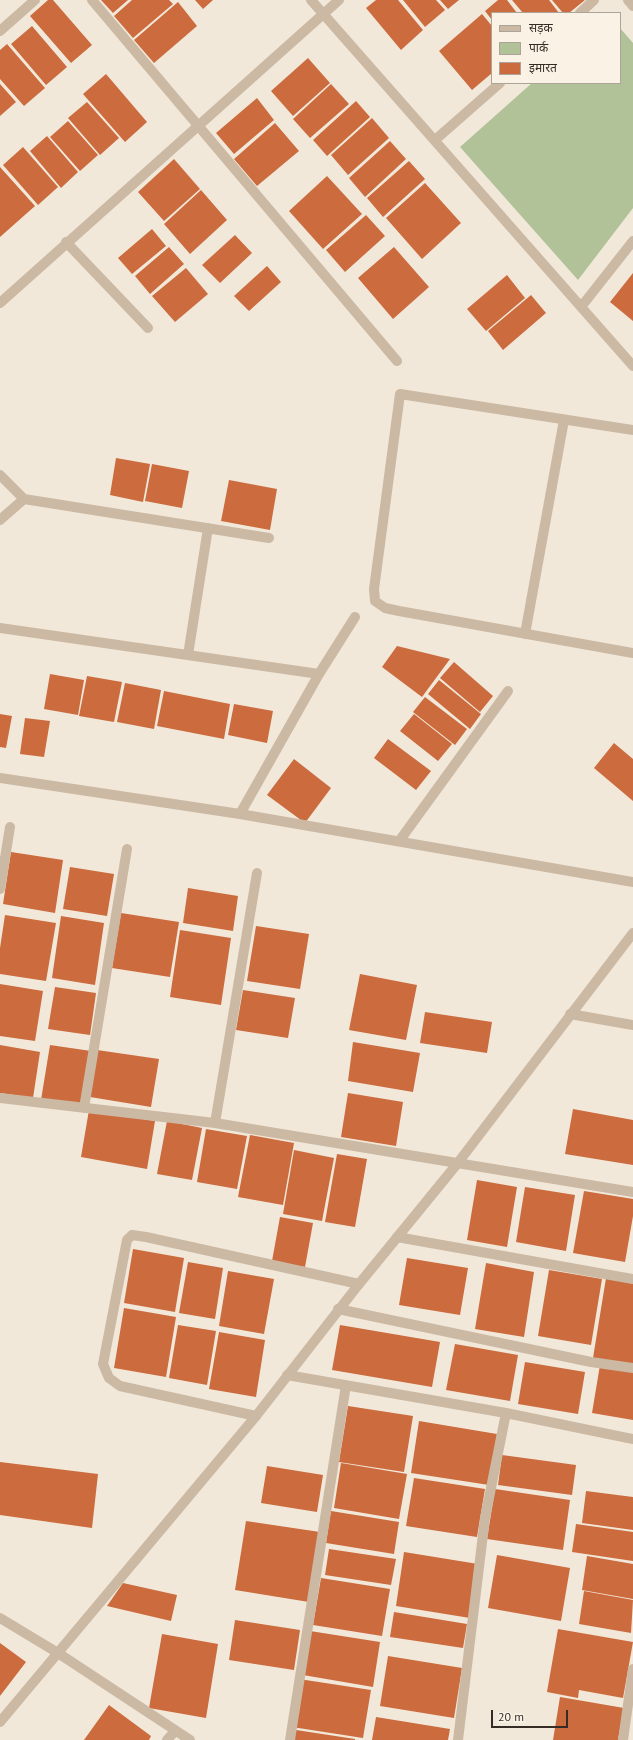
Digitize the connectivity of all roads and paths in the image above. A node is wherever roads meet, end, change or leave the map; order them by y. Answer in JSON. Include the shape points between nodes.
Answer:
{"nodes":[{"id":1,"x":34,"y":0,"type":"edge"},
{"id":2,"x":92,"y":0,"type":"edge"},
{"id":3,"x":311,"y":0,"type":"edge"},
{"id":4,"x":340,"y":0,"type":"edge"},
{"id":5,"x":594,"y":0,"type":"edge"},
{"id":6,"x":628,"y":0,"type":"edge"},
{"id":7,"x":633,"y":6,"type":"edge"},
{"id":8,"x":581,"y":12,"type":"edge"},
{"id":9,"x":323,"y":14,"type":"junction"},
{"id":10,"x":0,"y":31,"type":"edge"},
{"id":11,"x":499,"y":84,"type":"edge"},
{"id":12,"x":199,"y":126,"type":"junction"},
{"id":13,"x":435,"y":140,"type":"junction"},
{"id":14,"x":633,"y":241,"type":"edge"},
{"id":15,"x":66,"y":242,"type":"junction"},
{"id":16,"x":0,"y":303,"type":"edge"},
{"id":17,"x":581,"y":307,"type":"junction"},
{"id":18,"x":148,"y":328,"type":"dead end"},
{"id":19,"x":397,"y":361,"type":"dead end"},
{"id":20,"x":633,"y":366,"type":"edge"},
{"id":21,"x":564,"y":420,"type":"junction"},
{"id":22,"x":633,"y":430,"type":"edge"},
{"id":23,"x":0,"y":475,"type":"edge"},
{"id":24,"x":24,"y":499,"type":"junction"},
{"id":25,"x":0,"y":520,"type":"edge"},
{"id":26,"x":208,"y":528,"type":"junction"},
{"id":27,"x":270,"y":538,"type":"dead end"},
{"id":28,"x":355,"y":617,"type":"dead end"},
{"id":29,"x":0,"y":628,"type":"edge"},
{"id":30,"x":525,"y":634,"type":"junction"},
{"id":31,"x":633,"y":653,"type":"edge"},
{"id":32,"x":188,"y":655,"type":"junction"},
{"id":33,"x":319,"y":674,"type":"junction"},
{"id":34,"x":508,"y":691,"type":"dead end"},
{"id":35,"x":0,"y":778,"type":"edge"},
{"id":36,"x":240,"y":814,"type":"junction"},
{"id":37,"x":10,"y":827,"type":"dead end"},
{"id":38,"x":400,"y":840,"type":"junction"},
{"id":39,"x":127,"y":849,"type":"dead end"},
{"id":40,"x":257,"y":873,"type":"dead end"},
{"id":41,"x":633,"y":882,"type":"edge"},
{"id":42,"x":0,"y":889,"type":"edge"},
{"id":43,"x":633,"y":932,"type":"edge"},
{"id":44,"x":570,"y":1014,"type":"junction"},
{"id":45,"x":633,"y":1025,"type":"edge"},
{"id":46,"x":0,"y":1098,"type":"edge"},
{"id":47,"x":84,"y":1108,"type":"junction"},
{"id":48,"x":215,"y":1123,"type":"junction"},
{"id":49,"x":457,"y":1164,"type":"junction"},
{"id":50,"x":633,"y":1192,"type":"edge"},
{"id":51,"x":397,"y":1237,"type":"junction"},
{"id":52,"x":633,"y":1279,"type":"edge"},
{"id":53,"x":358,"y":1284,"type":"junction"},
{"id":54,"x":338,"y":1309,"type":"junction"},
{"id":55,"x":633,"y":1368,"type":"edge"},
{"id":56,"x":287,"y":1375,"type":"junction"},
{"id":57,"x":346,"y":1385,"type":"junction"},
{"id":58,"x":506,"y":1412,"type":"junction"},
{"id":59,"x":256,"y":1416,"type":"junction"},
{"id":60,"x":633,"y":1439,"type":"edge"},
{"id":61,"x":0,"y":1618,"type":"edge"},
{"id":62,"x":58,"y":1653,"type":"junction"},
{"id":63,"x":633,"y":1669,"type":"edge"},
{"id":64,"x":0,"y":1722,"type":"edge"},
{"id":65,"x":175,"y":1731,"type":"junction"},
{"id":66,"x":168,"y":1740,"type":"edge"},
{"id":67,"x":190,"y":1740,"type":"edge"},
{"id":68,"x":290,"y":1740,"type":"edge"},
{"id":69,"x":458,"y":1740,"type":"edge"},
{"id":70,"x":623,"y":1740,"type":"edge"}],
"edges":[{"from":1,"to":10,"type":"street"},
{"from":2,"to":12,"type":"street"},
{"from":3,"to":9,"type":"street"},
{"from":4,"to":9,"type":"street"},
{"from":5,"to":8,"type":"street"},
{"from":6,"to":7,"type":"street"},
{"from":9,"to":12,"type":"street"},
{"from":9,"to":13,"type":"street"},
{"from":11,"to":13,"type":"street"},
{"from":12,"to":15,"type":"street"},
{"from":12,"to":19,"type":"street"},
{"from":13,"to":17,"type":"street"},
{"from":14,"to":17,"type":"street"},
{"from":15,"to":16,"type":"street"},
{"from":15,"to":18,"type":"street"},
{"from":17,"to":20,"type":"street"},
{"from":21,"to":22,"type":"street"},
{"from":21,"to":30,"type":"street"},
{"from":21,"to":30,"type":"street","via":[[400,394],[374,589],[375,601],[385,608]]},
{"from":23,"to":24,"type":"street"},
{"from":24,"to":25,"type":"street"},
{"from":24,"to":26,"type":"street"},
{"from":26,"to":27,"type":"street"},
{"from":26,"to":32,"type":"street"},
{"from":28,"to":33,"type":"street"},
{"from":29,"to":32,"type":"street"},
{"from":30,"to":31,"type":"street"},
{"from":32,"to":33,"type":"street"},
{"from":33,"to":36,"type":"street"},
{"from":34,"to":38,"type":"street"},
{"from":35,"to":36,"type":"street"},
{"from":36,"to":38,"type":"street"},
{"from":37,"to":42,"type":"street"},
{"from":38,"to":41,"type":"street"},
{"from":39,"to":47,"type":"street"},
{"from":40,"to":48,"type":"street"},
{"from":43,"to":44,"type":"street"},
{"from":44,"to":45,"type":"street"},
{"from":44,"to":49,"type":"street"},
{"from":46,"to":47,"type":"street"},
{"from":47,"to":48,"type":"street"},
{"from":48,"to":49,"type":"street"},
{"from":49,"to":50,"type":"street"},
{"from":49,"to":51,"type":"street"},
{"from":51,"to":52,"type":"street"},
{"from":51,"to":53,"type":"street"},
{"from":53,"to":54,"type":"street"},
{"from":53,"to":59,"type":"street","via":[[146,1237],[132,1235],[127,1240],[104,1364],[109,1378],[120,1386]]},
{"from":54,"to":55,"type":"street","via":[[591,1362]]},
{"from":54,"to":56,"type":"street"},
{"from":56,"to":57,"type":"street"},
{"from":56,"to":59,"type":"street"},
{"from":57,"to":58,"type":"street"},
{"from":57,"to":68,"type":"street"},
{"from":58,"to":60,"type":"street"},
{"from":58,"to":69,"type":"street","via":[[486,1518]]},
{"from":59,"to":62,"type":"street"},
{"from":61,"to":62,"type":"street"},
{"from":62,"to":64,"type":"street"},
{"from":62,"to":65,"type":"street"},
{"from":63,"to":70,"type":"street"},
{"from":65,"to":66,"type":"street"},
{"from":65,"to":67,"type":"street"}]}
